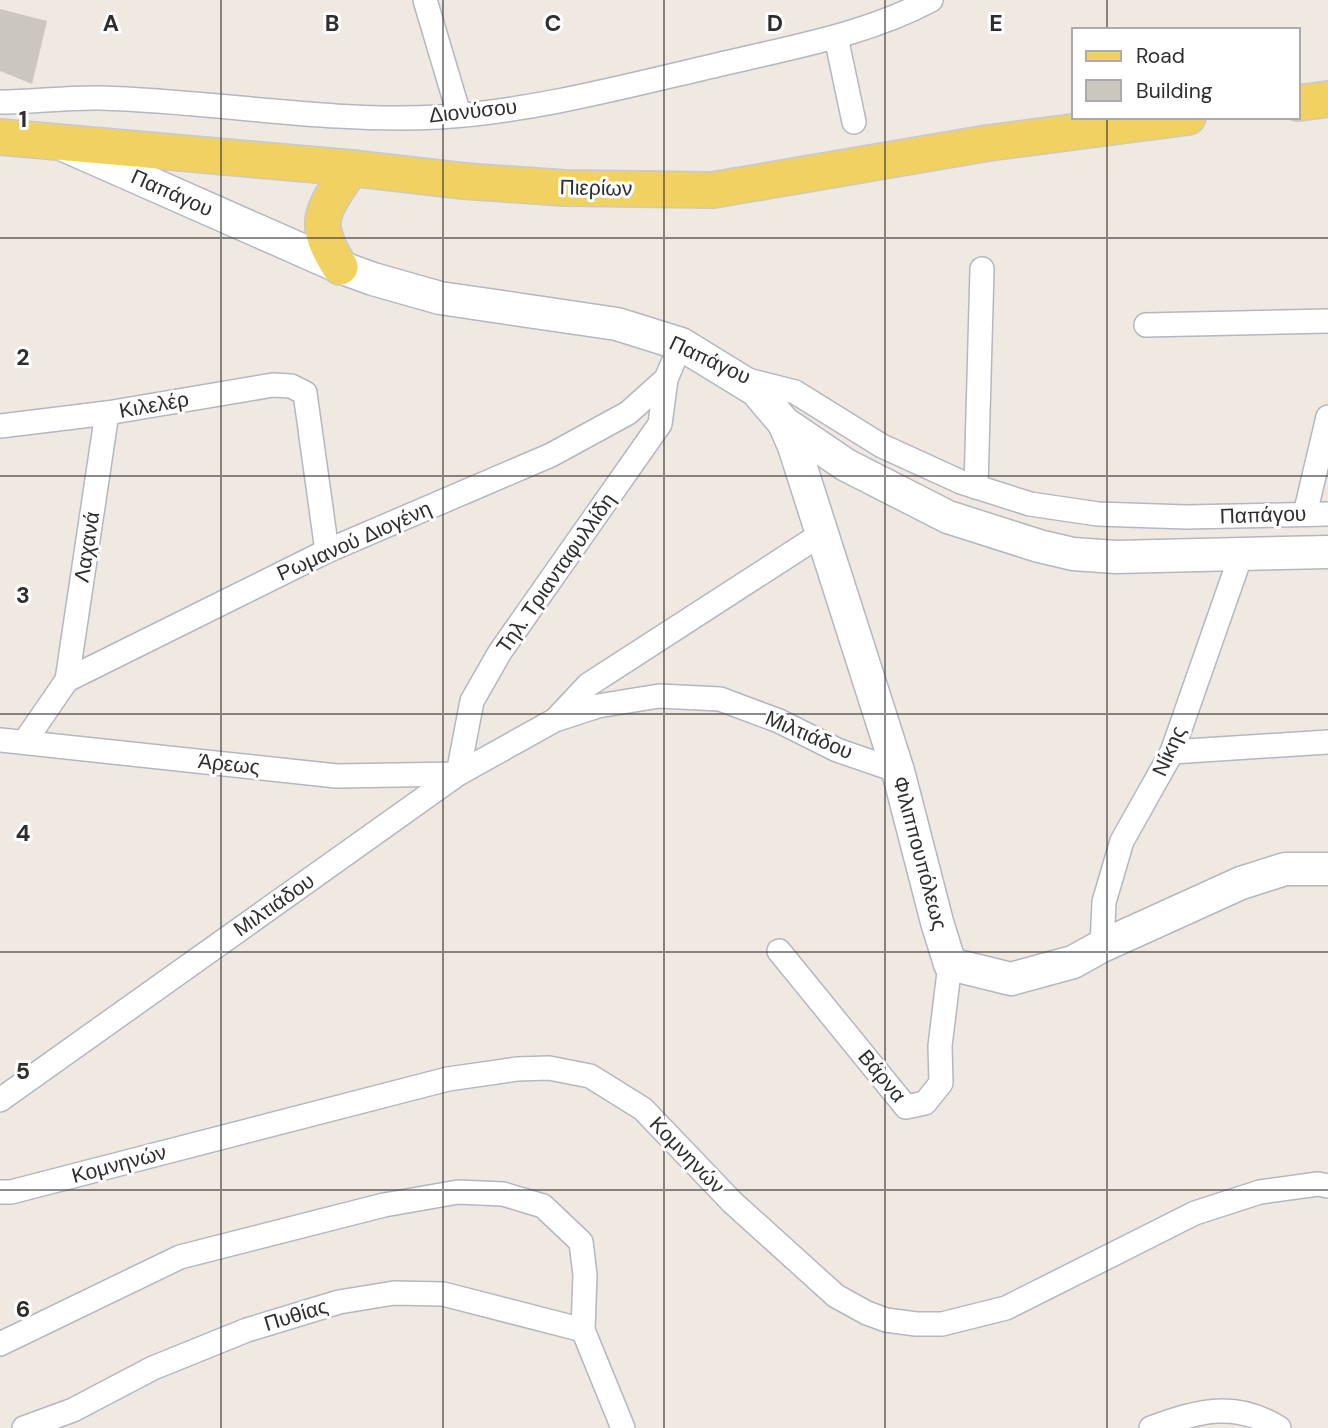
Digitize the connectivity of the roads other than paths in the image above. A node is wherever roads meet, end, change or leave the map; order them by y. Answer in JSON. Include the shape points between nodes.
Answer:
{"nodes":[{"id":1,"x":425,"y":0,"type":"edge"},
{"id":2,"x":932,"y":0,"type":"edge"},
{"id":3,"x":836,"y":37,"type":"junction"},
{"id":4,"x":1328,"y":99,"type":"edge"},
{"id":5,"x":0,"y":102,"type":"edge"},
{"id":6,"x":1300,"y":103,"type":"edge"},
{"id":7,"x":459,"y":114,"type":"junction"},
{"id":8,"x":1173,"y":119,"type":"edge"},
{"id":9,"x":854,"y":122,"type":"dead end"},
{"id":10,"x":0,"y":137,"type":"edge"},
{"id":11,"x":55,"y":142,"type":"junction"},
{"id":12,"x":351,"y":168,"type":"junction"},
{"id":13,"x":340,"y":267,"type":"junction"},
{"id":14,"x":982,"y":268,"type":"dead end"},
{"id":15,"x":1328,"y":321,"type":"edge"},
{"id":16,"x":1146,"y":325,"type":"dead end"},
{"id":17,"x":681,"y":344,"type":"junction"},
{"id":18,"x":738,"y":377,"type":"junction"},
{"id":19,"x":666,"y":379,"type":"junction"},
{"id":20,"x":107,"y":413,"type":"junction"},
{"id":21,"x":1328,"y":417,"type":"edge"},
{"id":22,"x":784,"y":423,"type":"junction"},
{"id":23,"x":0,"y":426,"type":"edge"},
{"id":24,"x":976,"y":487,"type":"junction"},
{"id":25,"x":1317,"y":514,"type":"edge"},
{"id":26,"x":823,"y":533,"type":"junction"},
{"id":27,"x":327,"y":551,"type":"junction"},
{"id":28,"x":1328,"y":552,"type":"edge"},
{"id":29,"x":1241,"y":555,"type":"junction"},
{"id":30,"x":67,"y":680,"type":"junction"},
{"id":31,"x":555,"y":720,"type":"junction"},
{"id":32,"x":0,"y":740,"type":"edge"},
{"id":33,"x":24,"y":741,"type":"junction"},
{"id":34,"x":1328,"y":742,"type":"edge"},
{"id":35,"x":1172,"y":752,"type":"junction"},
{"id":36,"x":898,"y":771,"type":"junction"},
{"id":37,"x":458,"y":774,"type":"junction"},
{"id":38,"x":1328,"y":869,"type":"edge"},
{"id":39,"x":1102,"y":946,"type":"junction"},
{"id":40,"x":779,"y":951,"type":"dead end"},
{"id":41,"x":950,"y":964,"type":"junction"},
{"id":42,"x":0,"y":1100,"type":"edge"},
{"id":43,"x":1328,"y":1186,"type":"edge"},
{"id":44,"x":0,"y":1192,"type":"edge"},
{"id":45,"x":583,"y":1330,"type":"junction"},
{"id":46,"x":0,"y":1343,"type":"edge"},
{"id":47,"x":24,"y":1428,"type":"edge"},
{"id":48,"x":623,"y":1428,"type":"edge"},
{"id":49,"x":1151,"y":1428,"type":"edge"},
{"id":50,"x":1279,"y":1428,"type":"edge"}],
"edges":[{"from":1,"to":7,"type":"street"},
{"from":2,"to":3,"type":"street","name":"Διονύσου"},
{"from":3,"to":7,"type":"street","name":"Διονύσου","via":[[570,99]]},
{"from":3,"to":9,"type":"street"},
{"from":4,"to":6,"type":"main road"},
{"from":5,"to":7,"type":"street","name":"Διονύσου","via":[[99,98],[348,117]]},
{"from":8,"to":12,"type":"main road","name":"Πιερίων","via":[[988,143],[713,190],[565,188]]},
{"from":10,"to":11,"type":"main road","name":"Πιερίων"},
{"from":11,"to":12,"type":"main road","name":"Πιερίων"},
{"from":11,"to":13,"type":"street","name":"Παπάγου"},
{"from":12,"to":13,"type":"main road","via":[[323,216],[322,233]]},
{"from":13,"to":17,"type":"street","name":"Παπάγου","via":[[440,298],[617,324]]},
{"from":14,"to":24,"type":"street"},
{"from":15,"to":16,"type":"street"},
{"from":17,"to":18,"type":"street","name":"Παπάγου"},
{"from":17,"to":19,"type":"street","name":"Ρωμανού Διογένη"},
{"from":18,"to":22,"type":"street","name":"Φιλιππουπόλεως","via":[[756,390]]},
{"from":18,"to":24,"type":"street","name":"Παπάγου","via":[[795,392],[882,446]]},
{"from":19,"to":27,"type":"street","name":"Ρωμανού Διογένη","via":[[628,413],[551,455]]},
{"from":19,"to":37,"type":"street","name":"Τηλ. Τριανταφυλλίδη","via":[[660,424],[500,652],[472,701]]},
{"from":20,"to":23,"type":"street","name":"Κιλελέρ"},
{"from":20,"to":27,"type":"street","name":"Κιλελέρ","via":[[273,385],[305,393]]},
{"from":20,"to":30,"type":"street","name":"Λαχανά"},
{"from":21,"to":25,"type":"street"},
{"from":22,"to":26,"type":"street","name":"Φιλιππουπόλεως"},
{"from":22,"to":29,"type":"street","name":"Παπάγου","via":[[846,465],[925,506],[1039,546],[1116,557]]},
{"from":24,"to":25,"type":"street","name":"Παπάγου","via":[[1030,504],[1098,514]]},
{"from":26,"to":31,"type":"street","name":"Μιλτιάδου","via":[[588,685]]},
{"from":26,"to":36,"type":"street","name":"Φιλιππουπόλεως"},
{"from":27,"to":30,"type":"street","name":"Ρωμανού Διογένη"},
{"from":28,"to":29,"type":"street","name":"Παπάγου"},
{"from":29,"to":35,"type":"street","name":"Νίκης"},
{"from":30,"to":33,"type":"street","name":"Ρωμανού Διογένη"},
{"from":31,"to":36,"type":"street","name":"Μιλτιάδου","via":[[598,706],[659,695],[720,699],[779,721],[836,750]]},
{"from":31,"to":37,"type":"street","name":"Μιλτιάδου"},
{"from":32,"to":33,"type":"street","name":"Άρεως"},
{"from":33,"to":37,"type":"street","name":"Άρεως","via":[[337,776]]},
{"from":34,"to":35,"type":"street"},
{"from":35,"to":39,"type":"street","name":"Νίκης","via":[[1122,841],[1104,902]]},
{"from":36,"to":41,"type":"street","name":"Φιλιππουπόλεως"},
{"from":37,"to":42,"type":"street","name":"Μιλτιάδου"},
{"from":38,"to":39,"type":"street","via":[[1285,869],[1241,883]]},
{"from":39,"to":41,"type":"street","via":[[1073,962],[1011,979]]},
{"from":40,"to":41,"type":"street","name":"Βάρνα","via":[[906,1107],[925,1103],[941,1083],[940,1046]]},
{"from":43,"to":44,"type":"street","name":"Κομνηνών","via":[[1260,1192],[1195,1213],[1006,1308],[942,1325],[886,1320],[836,1296],[732,1202],[643,1109],[590,1076],[549,1069],[449,1079]]},
{"from":45,"to":46,"type":"street","via":[[581,1242],[542,1206],[503,1194],[458,1192],[384,1205],[180,1256]]},
{"from":45,"to":47,"type":"street","name":"Πυθίας","via":[[443,1294],[394,1293],[339,1302],[223,1340]]},
{"from":45,"to":48,"type":"street"},
{"from":49,"to":50,"type":"street","via":[[1224,1410],[1261,1417]]}]}
